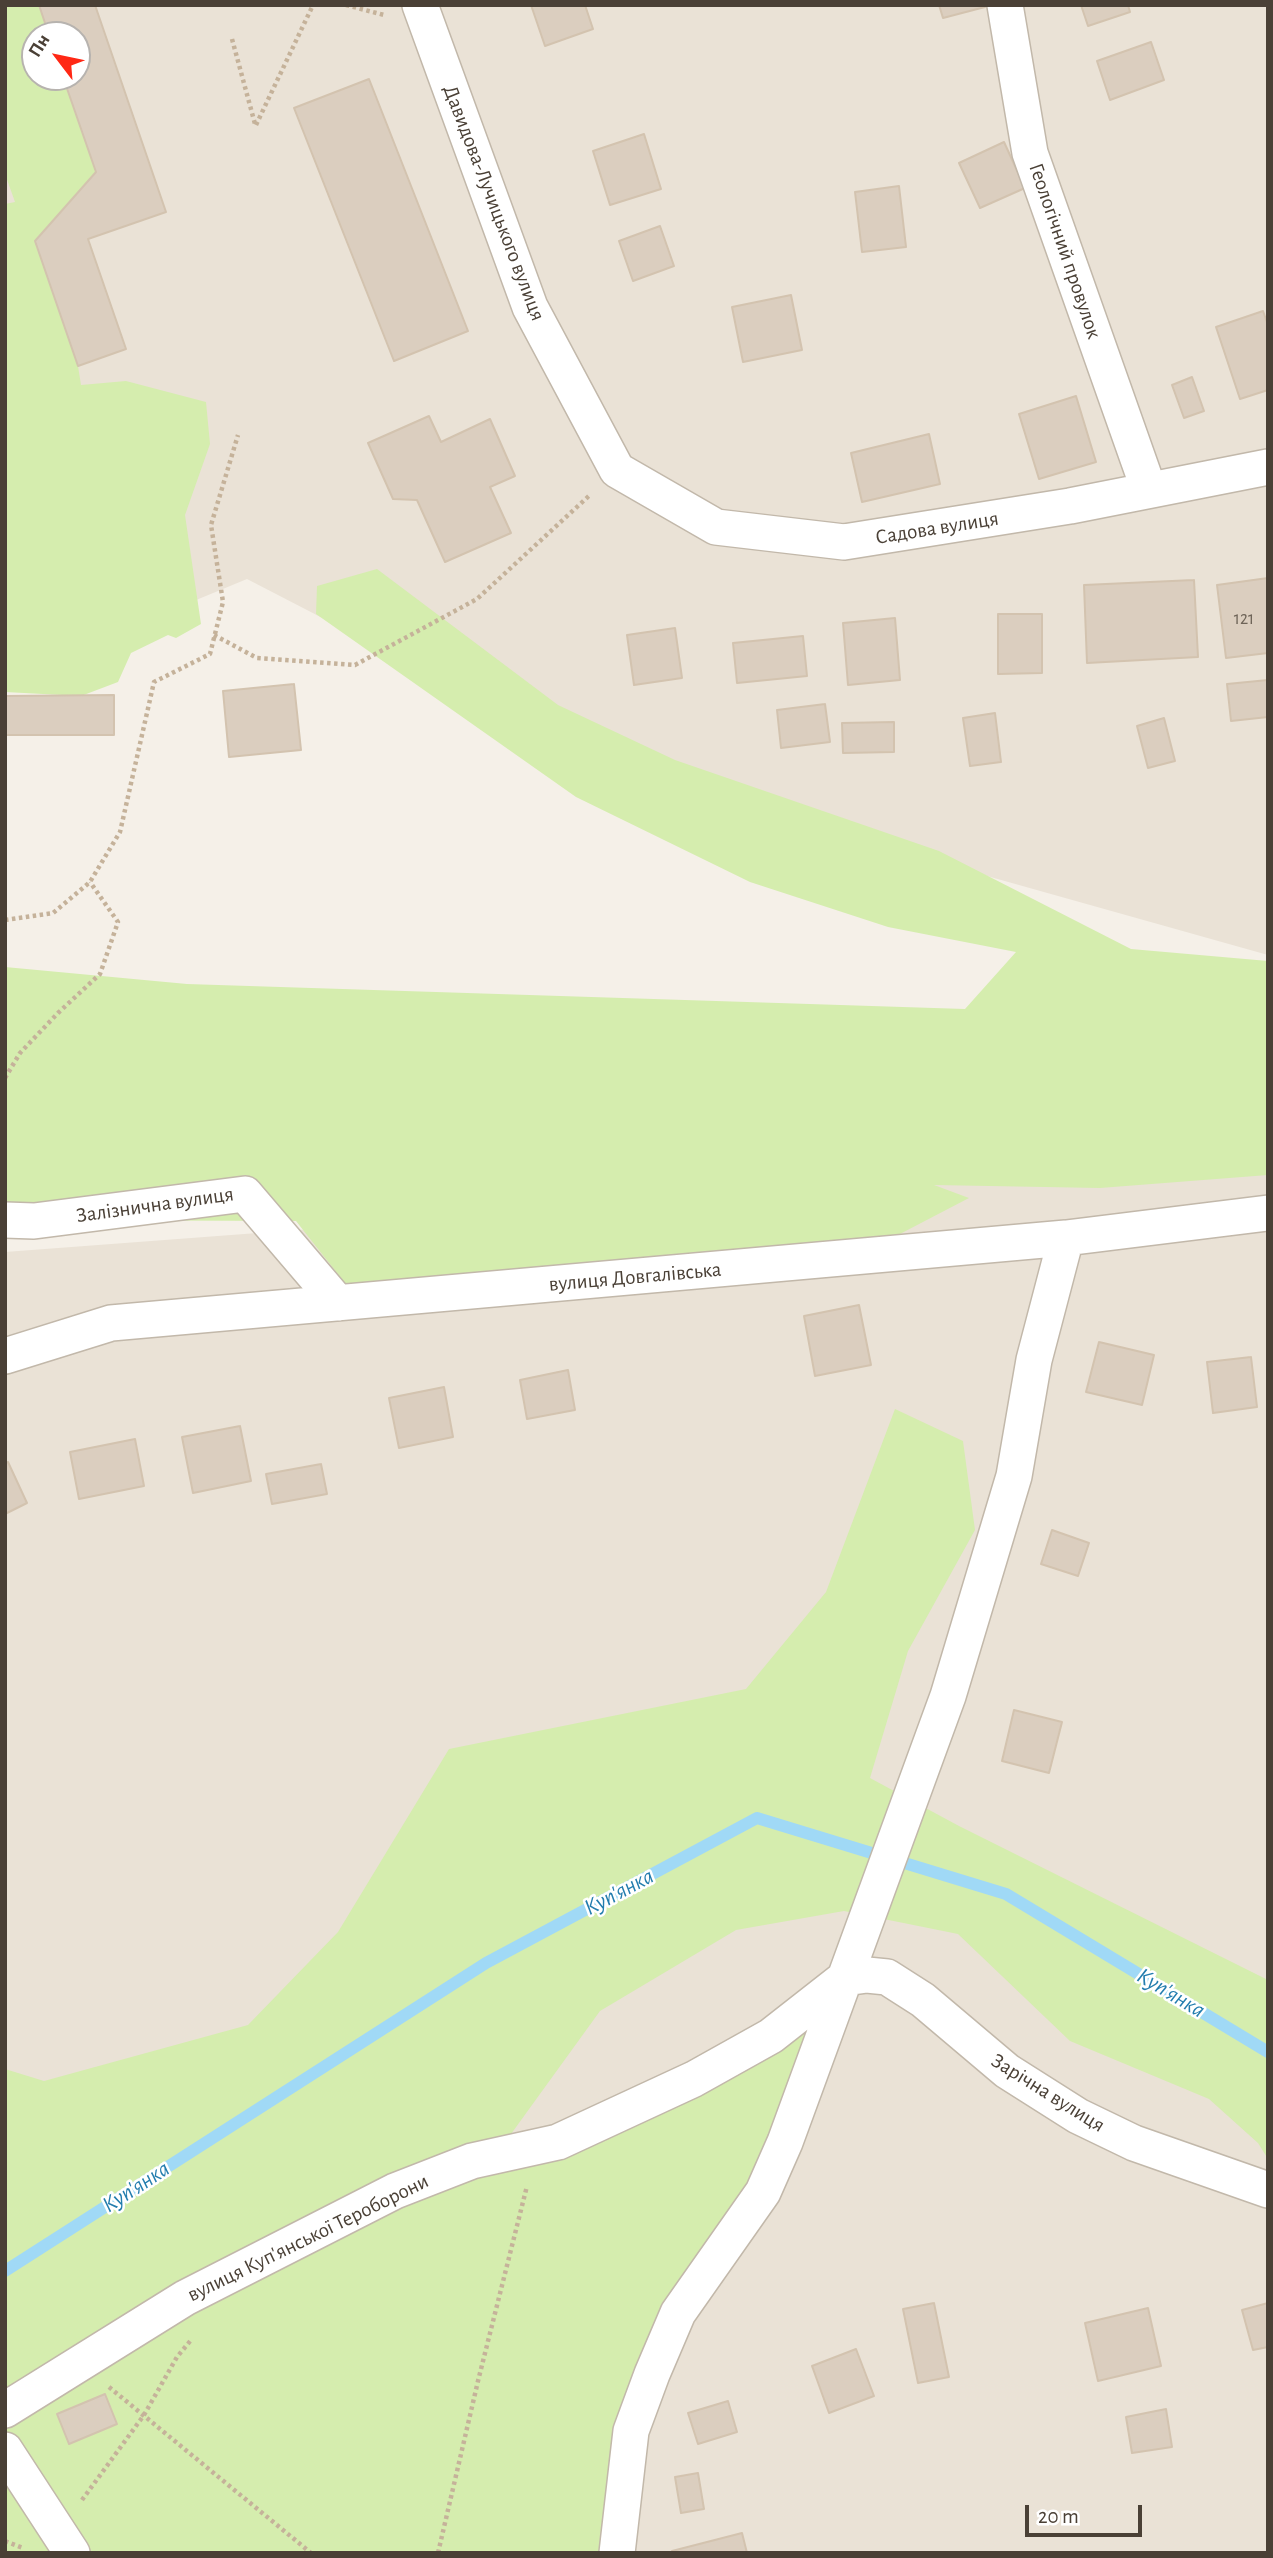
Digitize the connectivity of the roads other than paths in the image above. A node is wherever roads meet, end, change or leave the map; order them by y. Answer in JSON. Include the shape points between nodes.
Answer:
{"nodes":[{"id":1,"x":420,"y":5,"type":"edge"},
{"id":2,"x":1005,"y":5,"type":"edge"},
{"id":3,"x":1268,"y":467,"type":"edge"},
{"id":4,"x":617,"y":470,"type":"joint"},
{"id":5,"x":1149,"y":490,"type":"junction"},
{"id":6,"x":1268,"y":1213,"type":"edge"},
{"id":7,"x":5,"y":1220,"type":"edge"},
{"id":8,"x":1066,"y":1238,"type":"junction"},
{"id":9,"x":338,"y":1303,"type":"junction"},
{"id":10,"x":5,"y":1356,"type":"edge"},
{"id":11,"x":845,"y":1978,"type":"junction"},
{"id":12,"x":1268,"y":2190,"type":"edge"},
{"id":13,"x":5,"y":2410,"type":"edge"},
{"id":14,"x":5,"y":2450,"type":"edge"},
{"id":15,"x":66,"y":2542,"type":"edge"},
{"id":16,"x":617,"y":2553,"type":"edge"}],
"edges":[{"from":1,"to":4,"type":"street","name":"Давидова-Лучицького вулиця","via":[[530,307]]},
{"from":2,"to":5,"type":"street","name":"Геологічний провулок","via":[[1030,153]]},
{"from":3,"to":5,"type":"street","name":"Садова вулиця"},
{"from":4,"to":5,"type":"street","name":"Садова вулиця","via":[[716,527],[844,542]]},
{"from":6,"to":8,"type":"street","name":"вулиця Довгалівська"},
{"from":7,"to":9,"type":"street","name":"Залізнична вулиця","via":[[34,1222],[245,1194]]},
{"from":8,"to":9,"type":"street","name":"вулиця Довгалівська"},
{"from":8,"to":11,"type":"street","via":[[1034,1360],[1014,1476],[948,1696]]},
{"from":9,"to":10,"type":"street","name":"вулиця Довгалівська","via":[[111,1323]]},
{"from":11,"to":12,"type":"street","name":"Зарічна вулиця","via":[[887,1977],[923,2000],[1007,2071],[1078,2116],[1134,2143]]},
{"from":11,"to":13,"type":"street","name":"вулиця Куп'янської Тероборони","via":[[771,2036],[694,2079],[558,2142],[472,2161],[395,2191],[186,2298]]},
{"from":11,"to":16,"type":"street","via":[[763,2192],[678,2313],[652,2374],[631,2431]]},
{"from":14,"to":15,"type":"street"}]}
